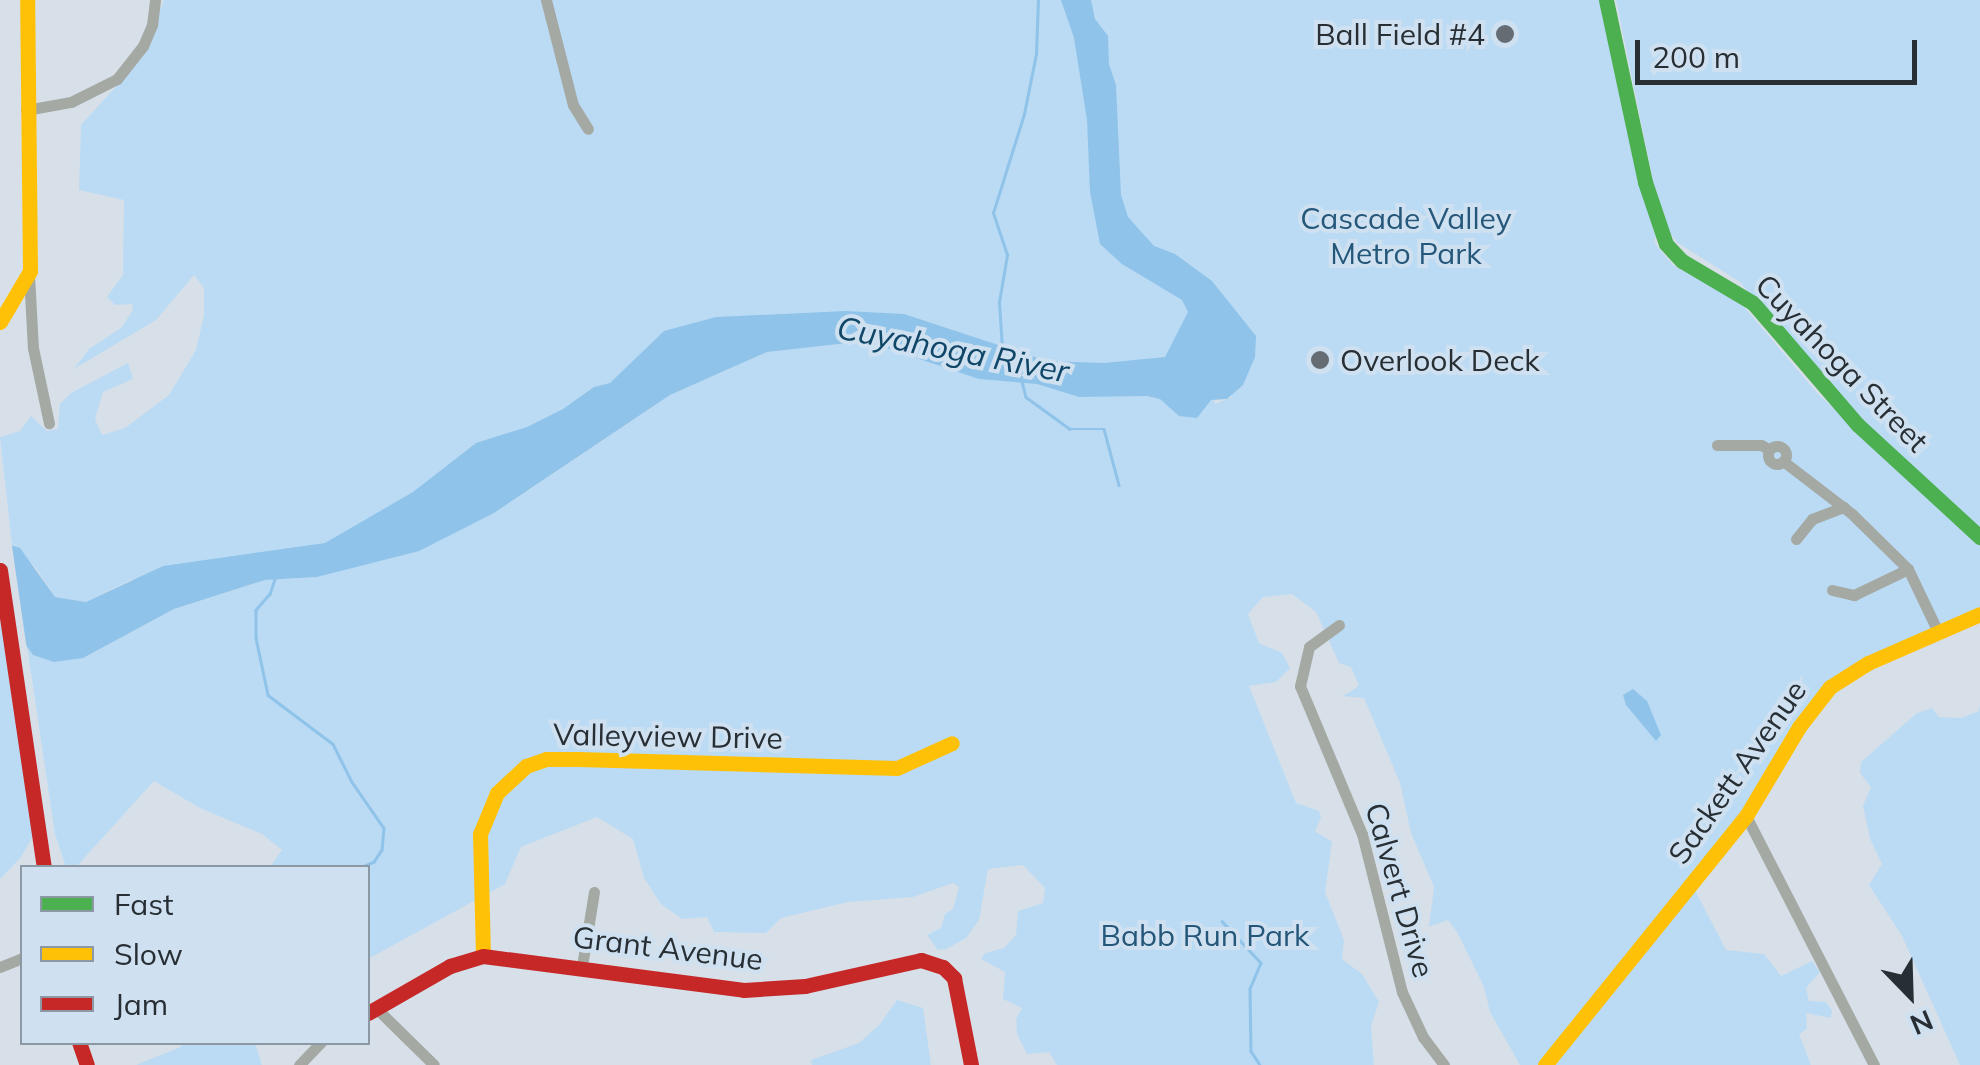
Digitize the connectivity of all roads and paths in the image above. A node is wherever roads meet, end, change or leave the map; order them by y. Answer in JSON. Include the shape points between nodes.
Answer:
{"nodes":[{"id":1,"x":26,"y":0,"type":"edge"},
{"id":2,"x":155,"y":0,"type":"edge"},
{"id":3,"x":546,"y":0,"type":"edge"},
{"id":4,"x":1606,"y":0,"type":"edge"},
{"id":5,"x":26,"y":110,"type":"junction"},
{"id":6,"x":588,"y":130,"type":"dead end"},
{"id":7,"x":30,"y":270,"type":"junction"},
{"id":8,"x":0,"y":322,"type":"edge"},
{"id":9,"x":49,"y":423,"type":"dead end"},
{"id":10,"x":1717,"y":445,"type":"dead end"},
{"id":11,"x":1844,"y":507,"type":"junction"},
{"id":12,"x":1980,"y":538,"type":"edge"},
{"id":13,"x":1796,"y":539,"type":"dead end"},
{"id":14,"x":1908,"y":569,"type":"junction"},
{"id":15,"x":0,"y":570,"type":"edge"},
{"id":16,"x":1832,"y":590,"type":"dead end"},
{"id":17,"x":1980,"y":614,"type":"edge"},
{"id":18,"x":1339,"y":625,"type":"dead end"},
{"id":19,"x":1938,"y":632,"type":"junction"},
{"id":20,"x":952,"y":743,"type":"dead end"},
{"id":21,"x":1746,"y":816,"type":"junction"},
{"id":22,"x":44,"y":865,"type":"edge"},
{"id":23,"x":594,"y":892,"type":"dead end"},
{"id":24,"x":483,"y":956,"type":"junction"},
{"id":25,"x":582,"y":966,"type":"junction"},
{"id":26,"x":372,"y":1011,"type":"edge"},
{"id":27,"x":318,"y":1045,"type":"edge"},
{"id":28,"x":299,"y":1065,"type":"edge"},
{"id":29,"x":434,"y":1065,"type":"edge"},
{"id":30,"x":971,"y":1065,"type":"edge"},
{"id":31,"x":1444,"y":1065,"type":"edge"},
{"id":32,"x":1545,"y":1065,"type":"edge"},
{"id":33,"x":1874,"y":1065,"type":"edge"}],
"edges":[{"from":1,"to":5,"type":"street"},
{"from":2,"to":5,"type":"street","via":[[143,46],[117,79],[71,102]]},
{"from":3,"to":6,"type":"street","via":[[573,106]]},
{"from":4,"to":12,"type":"street","name":"Cuyahoga Street","via":[[1643,174],[1666,244],[1682,261],[1753,303],[1858,426]]},
{"from":5,"to":7,"type":"street"},
{"from":7,"to":8,"type":"street"},
{"from":7,"to":9,"type":"street","via":[[30,322]]},
{"from":10,"to":11,"type":"street","via":[[1761,445],[1772,463],[1784,461]]},
{"from":11,"to":13,"type":"street","via":[[1812,519]]},
{"from":11,"to":14,"type":"street"},
{"from":14,"to":16,"type":"street","via":[[1854,595]]},
{"from":14,"to":19,"type":"street"},
{"from":15,"to":22,"type":"street"},
{"from":17,"to":19,"type":"street","name":"Sackett Avenue"},
{"from":18,"to":31,"type":"street","name":"Calvert Drive","via":[[1309,647],[1300,686],[1362,834],[1402,992],[1422,1038]]},
{"from":19,"to":21,"type":"street","name":"Sackett Avenue","via":[[1830,688]]},
{"from":20,"to":24,"type":"street","name":"Valleyview Drive","via":[[897,768],[578,759],[526,766],[497,792],[480,834]]},
{"from":21,"to":32,"type":"street","name":"Sackett Avenue"},
{"from":21,"to":33,"type":"street"},
{"from":23,"to":25,"type":"street"},
{"from":24,"to":25,"type":"street","name":"Grant Avenue"},
{"from":24,"to":26,"type":"street","name":"Grant Avenue","via":[[450,966]]},
{"from":25,"to":30,"type":"street","name":"Grant Avenue","via":[[748,990],[806,986],[921,960],[943,967],[958,991]]},
{"from":26,"to":29,"type":"street"},
{"from":27,"to":28,"type":"street"}]}
